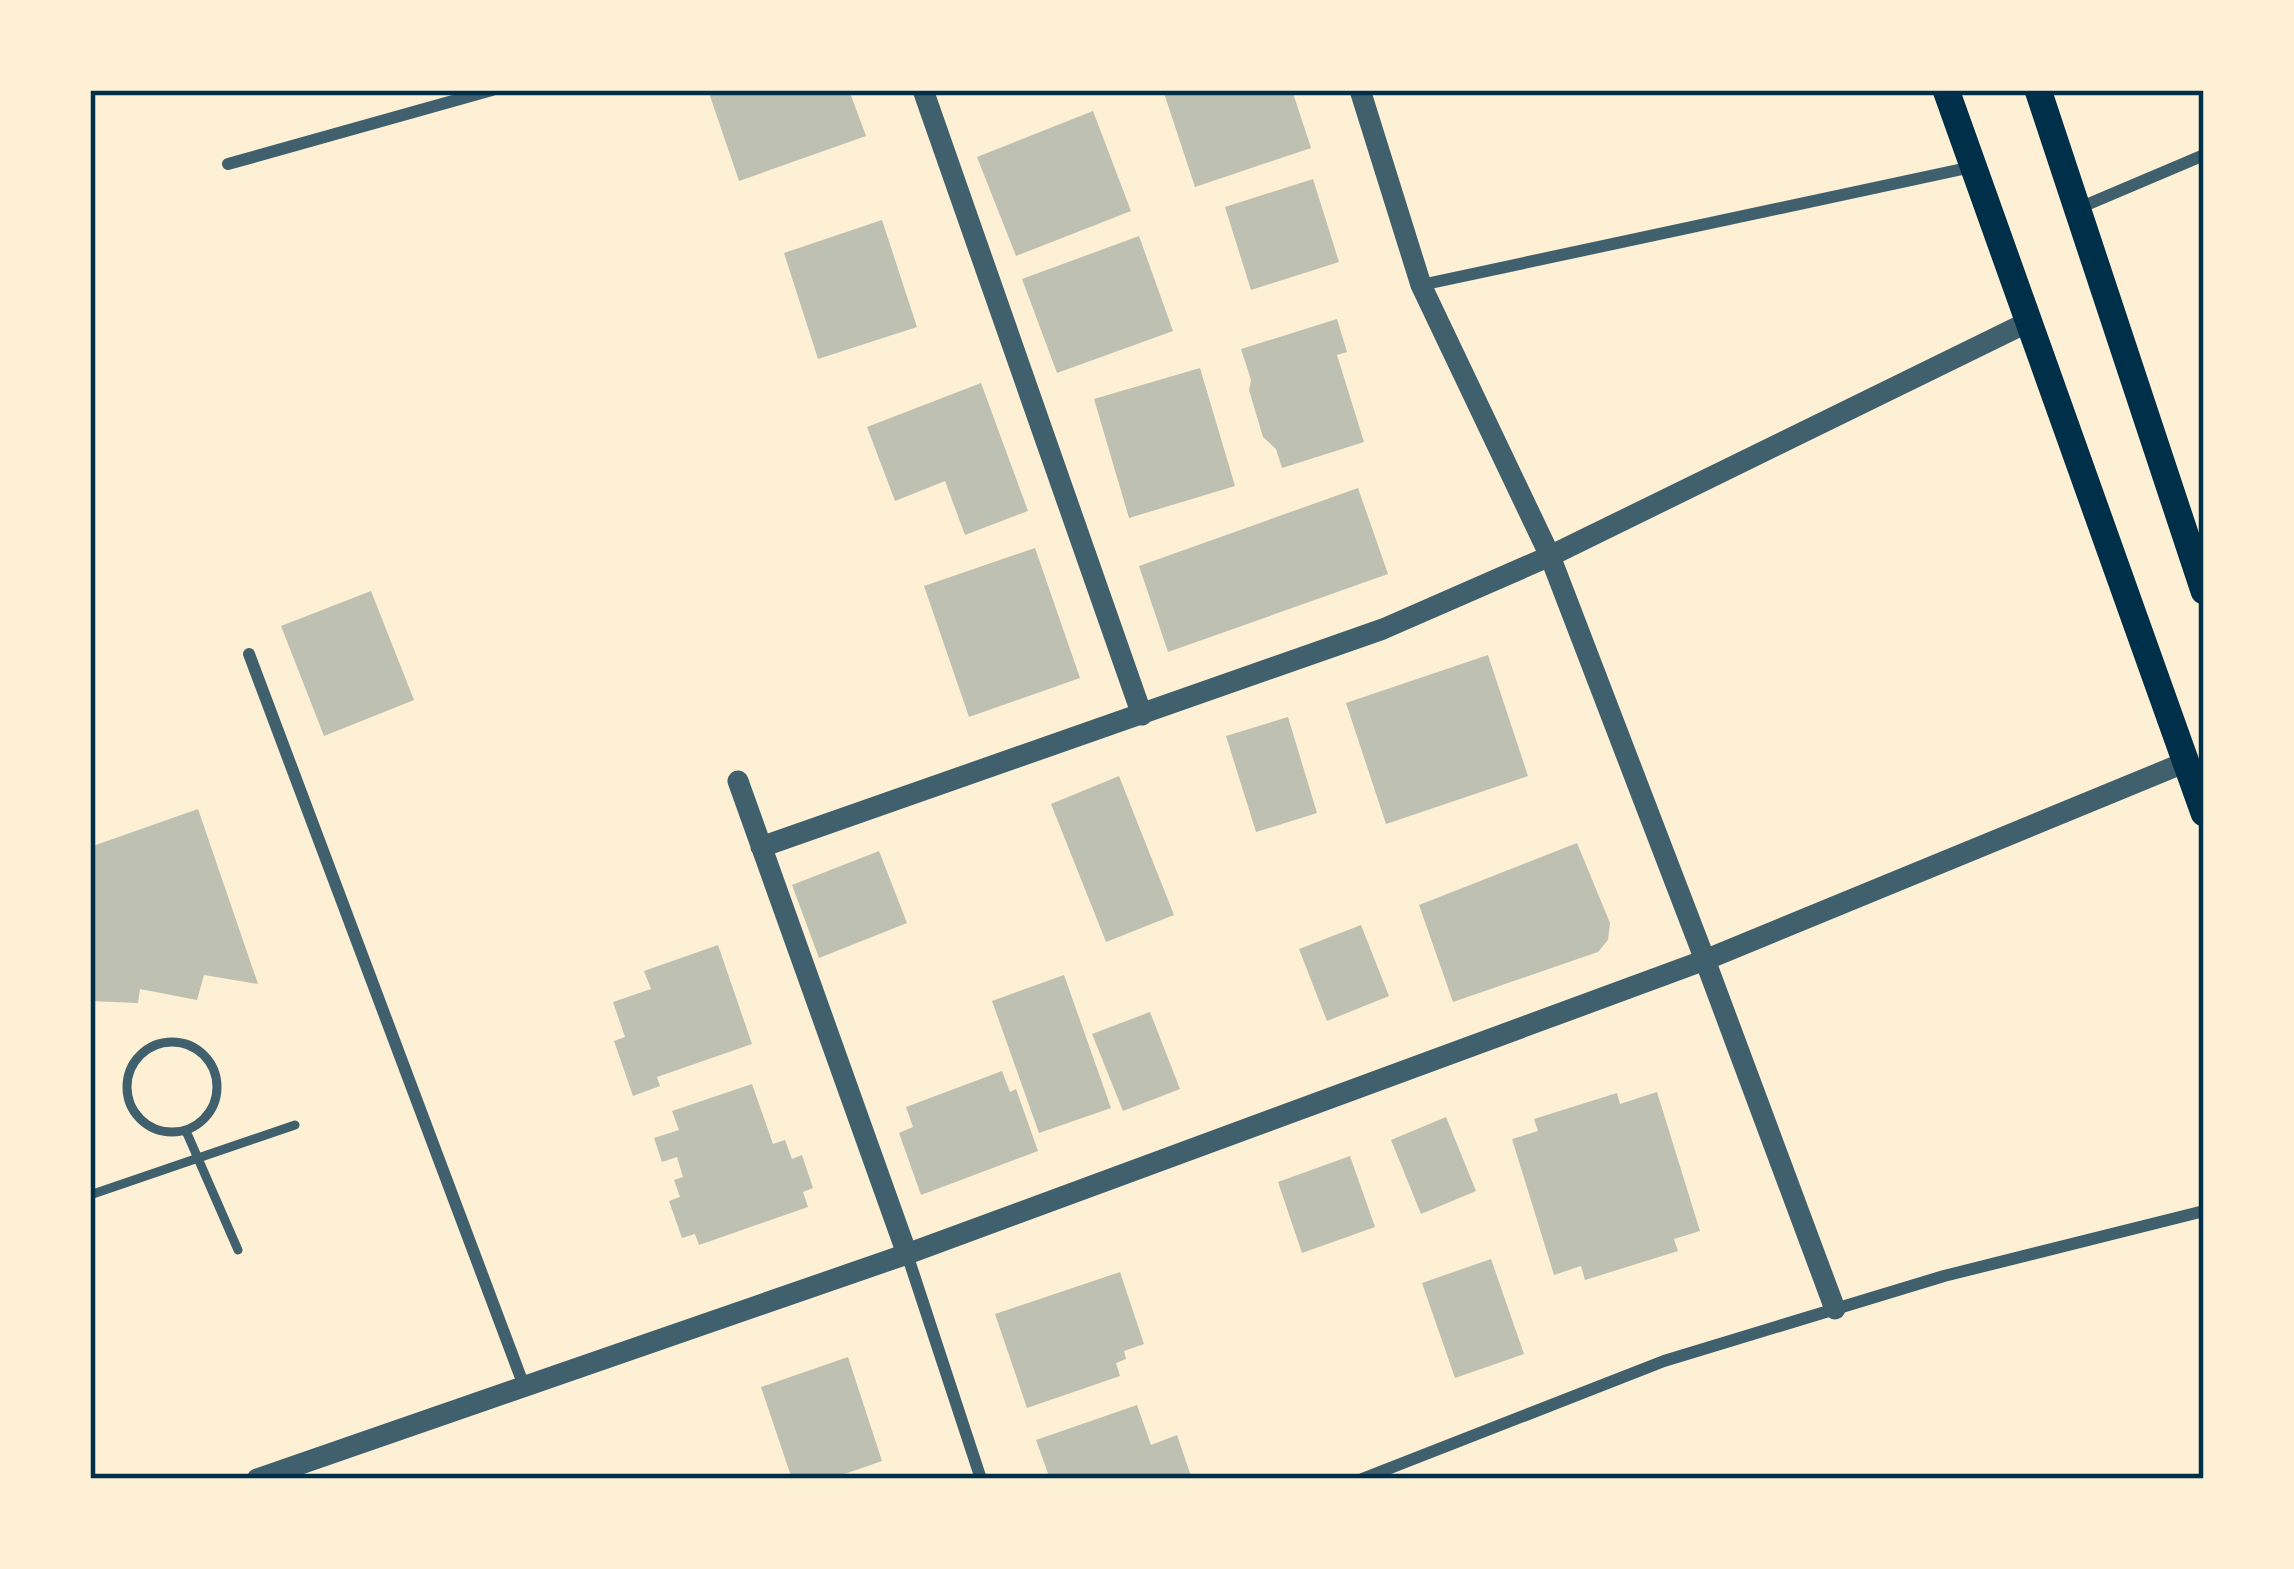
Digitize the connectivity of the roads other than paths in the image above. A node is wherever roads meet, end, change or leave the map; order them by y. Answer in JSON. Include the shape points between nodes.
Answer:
{"nodes":[{"id":1,"x":492,"y":90,"type":"edge"},
{"id":2,"x":923,"y":90,"type":"edge"},
{"id":3,"x":1360,"y":90,"type":"edge"},
{"id":4,"x":1946,"y":90,"type":"edge"},
{"id":5,"x":2038,"y":90,"type":"edge"},
{"id":6,"x":2204,"y":155,"type":"edge"},
{"id":7,"x":228,"y":164,"type":"dead end"},
{"id":8,"x":1973,"y":166,"type":"junction"},
{"id":9,"x":2079,"y":208,"type":"junction"},
{"id":10,"x":1421,"y":285,"type":"junction"},
{"id":11,"x":2028,"y":322,"type":"junction"},
{"id":12,"x":1550,"y":556,"type":"junction"},
{"id":13,"x":2204,"y":591,"type":"edge"},
{"id":14,"x":249,"y":654,"type":"dead end"},
{"id":15,"x":1142,"y":715,"type":"junction"},
{"id":16,"x":2186,"y":762,"type":"junction"},
{"id":17,"x":738,"y":781,"type":"dead end"},
{"id":18,"x":2204,"y":813,"type":"edge"},
{"id":19,"x":761,"y":847,"type":"junction"},
{"id":20,"x":1705,"y":960,"type":"junction"},
{"id":21,"x":295,"y":1125,"type":"dead end"},
{"id":22,"x":187,"y":1131,"type":"junction"},
{"id":23,"x":198,"y":1158,"type":"junction"},
{"id":24,"x":90,"y":1195,"type":"edge"},
{"id":25,"x":2204,"y":1211,"type":"edge"},
{"id":26,"x":238,"y":1250,"type":"dead end"},
{"id":27,"x":907,"y":1254,"type":"junction"},
{"id":28,"x":1835,"y":1310,"type":"junction"},
{"id":29,"x":524,"y":1387,"type":"junction"},
{"id":30,"x":257,"y":1479,"type":"edge"},
{"id":31,"x":981,"y":1479,"type":"edge"},
{"id":32,"x":1362,"y":1479,"type":"edge"}],
"edges":[{"from":1,"to":7,"type":"street"},
{"from":2,"to":15,"type":"street"},
{"from":3,"to":10,"type":"street"},
{"from":4,"to":8,"type":"highway"},
{"from":5,"to":9,"type":"highway"},
{"from":6,"to":9,"type":"street"},
{"from":8,"to":10,"type":"street"},
{"from":8,"to":11,"type":"highway"},
{"from":9,"to":13,"type":"highway"},
{"from":10,"to":12,"type":"street"},
{"from":11,"to":12,"type":"street"},
{"from":11,"to":16,"type":"highway"},
{"from":12,"to":15,"type":"street","via":[[1383,629]]},
{"from":12,"to":20,"type":"street"},
{"from":14,"to":29,"type":"street"},
{"from":15,"to":19,"type":"street"},
{"from":16,"to":18,"type":"highway"},
{"from":16,"to":20,"type":"street"},
{"from":17,"to":19,"type":"street"},
{"from":19,"to":27,"type":"street"},
{"from":20,"to":27,"type":"street"},
{"from":20,"to":28,"type":"street"},
{"from":21,"to":23,"type":"lane"},
{"from":22,"to":22,"type":"lane","via":[[216,1100],[214,1070],[196,1048],[167,1041],[139,1055],[128,1097],[143,1123]]},
{"from":22,"to":23,"type":"lane"},
{"from":23,"to":24,"type":"lane"},
{"from":23,"to":26,"type":"lane"},
{"from":25,"to":28,"type":"street"},
{"from":27,"to":29,"type":"street"},
{"from":27,"to":31,"type":"street"},
{"from":28,"to":32,"type":"street","via":[[1664,1361]]},
{"from":29,"to":30,"type":"street"}]}
